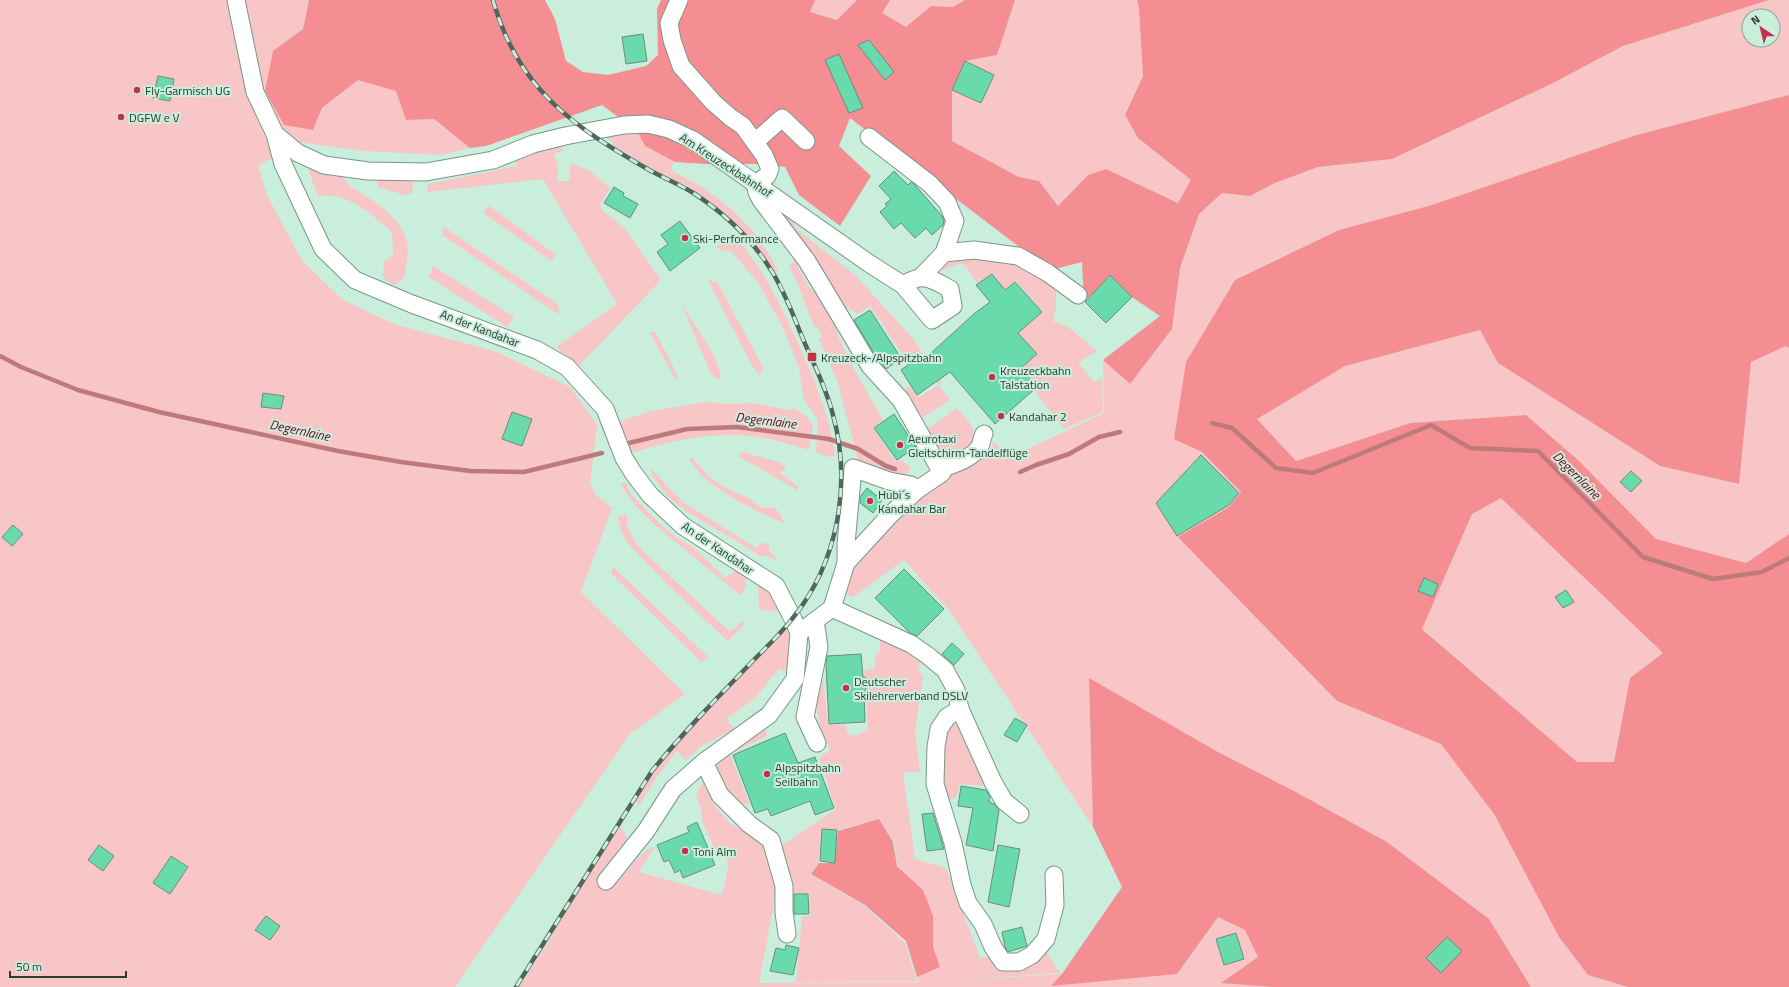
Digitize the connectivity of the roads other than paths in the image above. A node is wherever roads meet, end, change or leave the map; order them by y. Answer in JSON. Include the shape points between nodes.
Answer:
{"nodes":[{"id":1,"x":236,"y":0,"type":"edge"},
{"id":2,"x":678,"y":0,"type":"edge"},
{"id":3,"x":275,"y":134,"type":"junction"},
{"id":4,"x":869,"y":138,"type":"dead end"},
{"id":5,"x":806,"y":141,"type":"dead end"},
{"id":6,"x":755,"y":142,"type":"junction"},
{"id":7,"x":755,"y":184,"type":"junction"},
{"id":8,"x":944,"y":253,"type":"junction"},
{"id":9,"x":921,"y":277,"type":"junction"},
{"id":10,"x":903,"y":285,"type":"junction"},
{"id":11,"x":1078,"y":295,"type":"dead end"},
{"id":12,"x":984,"y":434,"type":"dead end"},
{"id":13,"x":940,"y":469,"type":"junction"},
{"id":14,"x":917,"y":490,"type":"junction"},
{"id":15,"x":846,"y":563,"type":"junction"},
{"id":16,"x":832,"y":608,"type":"junction"},
{"id":17,"x":815,"y":621,"type":"junction"},
{"id":18,"x":799,"y":633,"type":"junction"},
{"id":19,"x":960,"y":709,"type":"junction"},
{"id":20,"x":817,"y":743,"type":"dead end"},
{"id":21,"x":704,"y":762,"type":"junction"},
{"id":22,"x":1020,"y":814,"type":"dead end"},
{"id":23,"x":1054,"y":875,"type":"dead end"},
{"id":24,"x":606,"y":881,"type":"dead end"},
{"id":25,"x":787,"y":934,"type":"dead end"}],
"edges":[{"from":1,"to":3,"type":"street","name":"An der Kandahar","via":[[256,92]]},
{"from":2,"to":6,"type":"street","name":"Am Kreuzeckbahnhof","via":[[669,23],[681,66],[713,102],[743,126]]},
{"from":3,"to":7,"type":"street","name":"Am Kreuzeckbahnhof","via":[[298,153],[324,165],[368,171],[426,172],[493,160],[533,144],[565,136],[624,125],[648,124],[669,129],[692,140]]},
{"from":3,"to":18,"type":"street","name":"An der Kandahar","via":[[283,164],[323,249],[355,280],[537,350],[567,367],[605,409],[624,458],[650,495],[683,526],[776,586]]},
{"from":4,"to":8,"type":"street","via":[[930,184],[947,202],[955,221]]},
{"from":5,"to":6,"type":"street","via":[[782,118]]},
{"from":6,"to":7,"type":"street","name":"Am Kreuzeckbahnhof","via":[[770,169],[766,176]]},
{"from":7,"to":10,"type":"street","name":"Am Kreuzeckbahnhof"},
{"from":7,"to":13,"type":"street","via":[[761,200],[800,251],[870,366],[901,400]]},
{"from":8,"to":9,"type":"street"},
{"from":8,"to":11,"type":"street","via":[[974,250],[1018,256],[1048,273]]},
{"from":9,"to":10,"type":"street"},
{"from":9,"to":10,"type":"street","name":"Am Kreuzeckbahnhof","via":[[936,281],[950,289],[953,306],[932,320]]},
{"from":12,"to":13,"type":"street","via":[[980,447],[971,455]]},
{"from":13,"to":14,"type":"street","via":[[942,473]]},
{"from":14,"to":15,"type":"street"},
{"from":14,"to":15,"type":"street","via":[[911,485],[889,481],[853,468]]},
{"from":15,"to":16,"type":"street"},
{"from":16,"to":17,"type":"street"},
{"from":16,"to":19,"type":"street","via":[[911,644],[927,655],[945,670],[956,690]]},
{"from":17,"to":18,"type":"street"},
{"from":17,"to":20,"type":"street","via":[[819,647],[805,717]]},
{"from":18,"to":21,"type":"street","via":[[795,678],[769,715]]},
{"from":19,"to":22,"type":"street","via":[[1004,801]]},
{"from":19,"to":23,"type":"street","via":[[947,717],[939,729],[935,784],[968,903],[983,924],[1003,962],[1019,962],[1032,955],[1046,939],[1055,905]]},
{"from":21,"to":24,"type":"street","via":[[672,789],[646,831]]},
{"from":21,"to":25,"type":"street","via":[[720,795],[749,824],[771,840],[784,886]]}]}
